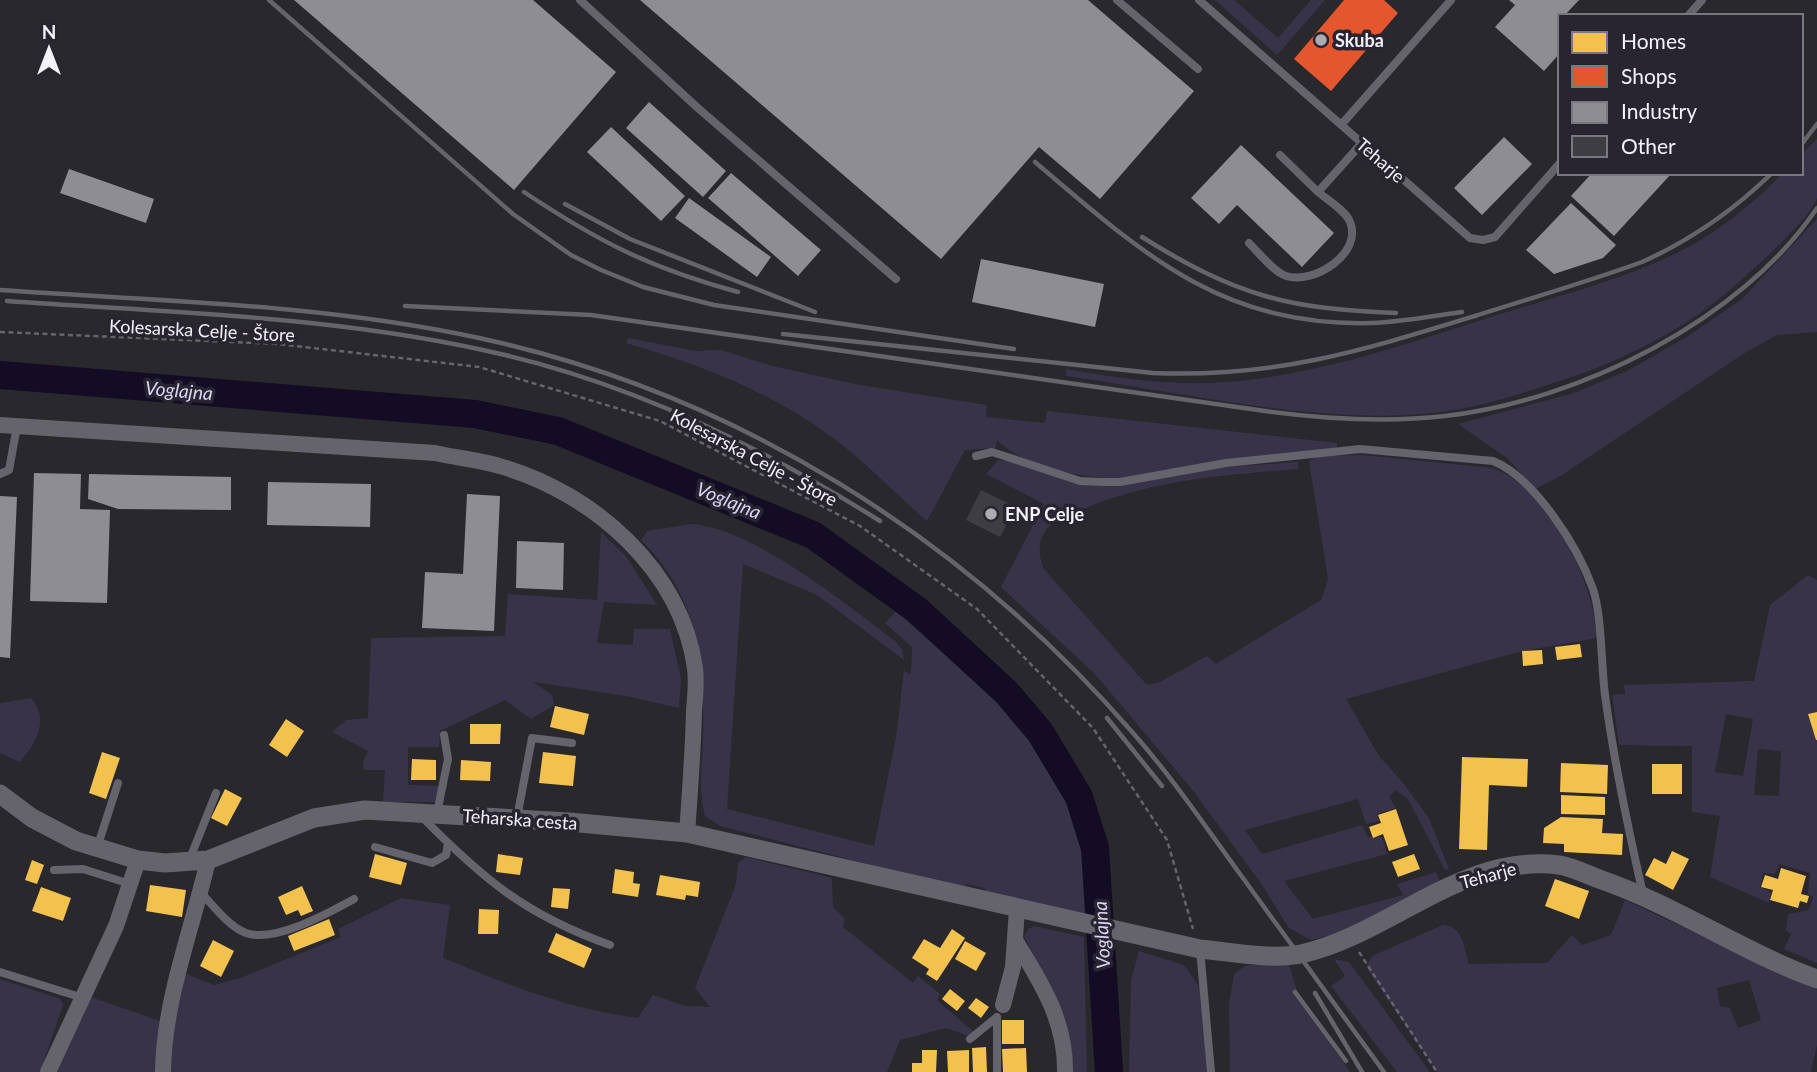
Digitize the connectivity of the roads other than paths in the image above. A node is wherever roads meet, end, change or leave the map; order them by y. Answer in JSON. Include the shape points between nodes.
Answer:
{"nodes":[{"id":1,"x":580,"y":0,"type":"edge"},
{"id":2,"x":1117,"y":0,"type":"edge"},
{"id":3,"x":1199,"y":0,"type":"edge"},
{"id":4,"x":1451,"y":0,"type":"edge"},
{"id":5,"x":1702,"y":0,"type":"edge"},
{"id":6,"x":1690,"y":14,"type":"edge"},
{"id":7,"x":1198,"y":69,"type":"dead end"},
{"id":8,"x":1342,"y":125,"type":"junction"},
{"id":9,"x":1362,"y":143,"type":"junction"},
{"id":10,"x":1280,"y":156,"type":"dead end"},
{"id":11,"x":1558,"y":165,"type":"edge"},
{"id":12,"x":1318,"y":192,"type":"junction"},
{"id":13,"x":1249,"y":243,"type":"dead end"},
{"id":14,"x":896,"y":279,"type":"dead end"},
{"id":15,"x":8,"y":426,"type":"edge"},
{"id":16,"x":976,"y":456,"type":"dead end"},
{"id":17,"x":0,"y":474,"type":"edge"},
{"id":18,"x":444,"y":735,"type":"dead end"},
{"id":19,"x":572,"y":743,"type":"dead end"},
{"id":20,"x":118,"y":783,"type":"dead end"},
{"id":21,"x":216,"y":793,"type":"dead end"},
{"id":22,"x":0,"y":794,"type":"edge"},
{"id":23,"x":427,"y":813,"type":"junction"},
{"id":24,"x":517,"y":818,"type":"junction"},
{"id":25,"x":687,"y":833,"type":"junction"},
{"id":26,"x":448,"y":843,"type":"junction"},
{"id":27,"x":375,"y":847,"type":"dead end"},
{"id":28,"x":97,"y":848,"type":"junction"},
{"id":29,"x":138,"y":860,"type":"junction"},
{"id":30,"x":198,"y":861,"type":"junction"},
{"id":31,"x":54,"y":870,"type":"dead end"},
{"id":32,"x":130,"y":884,"type":"junction"},
{"id":33,"x":201,"y":893,"type":"junction"},
{"id":34,"x":1643,"y":897,"type":"junction"},
{"id":35,"x":354,"y":899,"type":"dead end"},
{"id":36,"x":1017,"y":909,"type":"junction"},
{"id":37,"x":1152,"y":938,"type":"joint"},
{"id":38,"x":1015,"y":940,"type":"junction"},
{"id":39,"x":610,"y":945,"type":"dead end"},
{"id":40,"x":1200,"y":949,"type":"junction"},
{"id":41,"x":0,"y":972,"type":"edge"},
{"id":42,"x":1817,"y":979,"type":"edge"},
{"id":43,"x":80,"y":997,"type":"junction"},
{"id":44,"x":1000,"y":1011,"type":"junction"},
{"id":45,"x":970,"y":1039,"type":"dead end"},
{"id":46,"x":48,"y":1072,"type":"edge"},
{"id":47,"x":163,"y":1072,"type":"edge"},
{"id":48,"x":998,"y":1072,"type":"edge"},
{"id":49,"x":1065,"y":1072,"type":"edge"},
{"id":50,"x":1211,"y":1072,"type":"edge"}],
"edges":[{"from":1,"to":14,"type":"lane"},
{"from":2,"to":7,"type":"lane"},
{"from":3,"to":8,"type":"lane","name":"Teharje"},
{"from":4,"to":8,"type":"lane"},
{"from":5,"to":6,"type":"lane"},
{"from":8,"to":9,"type":"lane","name":"Teharje"},
{"from":9,"to":11,"type":"lane","name":"Teharje","via":[[1470,238],[1483,240],[1495,237]]},
{"from":9,"to":12,"type":"lane"},
{"from":10,"to":12,"type":"lane"},
{"from":12,"to":13,"type":"lane","via":[[1349,218],[1353,232],[1349,248],[1324,271],[1302,278],[1284,276]]},
{"from":15,"to":17,"type":"lane","via":[[9,470]]},
{"from":15,"to":25,"type":"street","via":[[435,453],[502,467],[548,484],[590,507],[647,563],[670,597],[685,634],[695,669]]},
{"from":16,"to":34,"type":"lane","via":[[992,452],[1080,481],[1102,482],[1360,449],[1507,466],[1568,537],[1594,592],[1614,751]]},
{"from":18,"to":23,"type":"lane","via":[[448,760]]},
{"from":19,"to":24,"type":"lane","via":[[532,738]]},
{"from":20,"to":28,"type":"lane"},
{"from":21,"to":30,"type":"lane"},
{"from":22,"to":28,"type":"street","name":"Teharska cesta","via":[[32,818]]},
{"from":23,"to":24,"type":"street","name":"Teharska cesta"},
{"from":23,"to":26,"type":"lane"},
{"from":23,"to":30,"type":"street","name":"Teharska cesta","via":[[365,810],[314,818]]},
{"from":24,"to":25,"type":"street","name":"Teharska cesta"},
{"from":25,"to":36,"type":"street","name":"Teharska cesta"},
{"from":26,"to":27,"type":"lane","via":[[446,855],[432,863]]},
{"from":26,"to":39,"type":"lane","via":[[512,898],[563,928]]},
{"from":28,"to":29,"type":"street","name":"Teharska cesta"},
{"from":29,"to":30,"type":"street","name":"Teharska cesta"},
{"from":29,"to":32,"type":"street"},
{"from":30,"to":33,"type":"street"},
{"from":31,"to":32,"type":"lane","via":[[83,869]]},
{"from":32,"to":43,"type":"street","via":[[116,926]]},
{"from":33,"to":35,"type":"lane","via":[[233,925],[247,933],[266,935]]},
{"from":33,"to":47,"type":"street","via":[[177,970],[163,1045]]},
{"from":34,"to":40,"type":"street","name":"Teharje","via":[[1560,865],[1511,865],[1465,877],[1349,937],[1298,954]]},
{"from":34,"to":42,"type":"street","name":"Teharje"},
{"from":36,"to":37,"type":"street","name":"Teharska cesta"},
{"from":36,"to":38,"type":"street"},
{"from":37,"to":40,"type":"street","name":"Teharje"},
{"from":38,"to":44,"type":"street","via":[[1013,967]]},
{"from":38,"to":49,"type":"street","via":[[1058,1019]]},
{"from":40,"to":50,"type":"lane"},
{"from":41,"to":43,"type":"lane"},
{"from":43,"to":46,"type":"street"},
{"from":44,"to":45,"type":"lane"},
{"from":44,"to":48,"type":"lane"}]}
